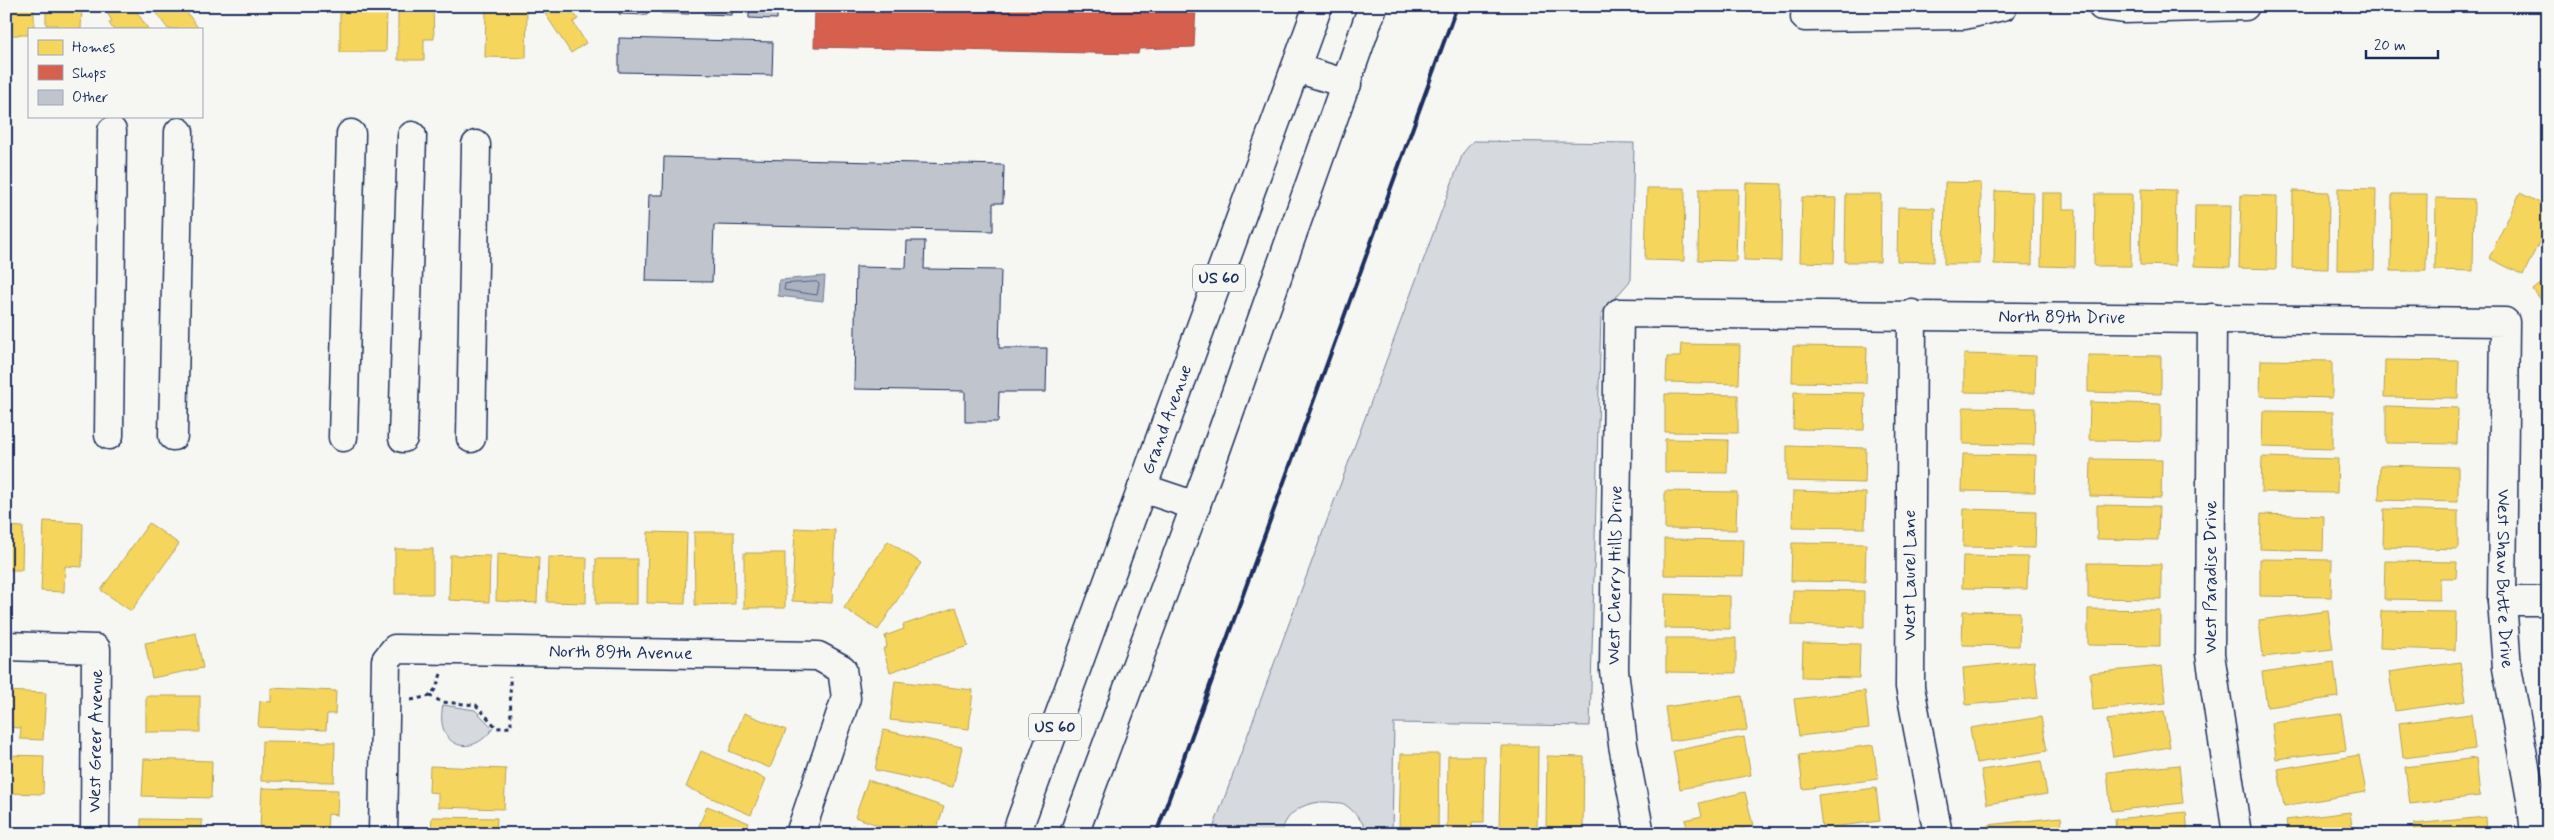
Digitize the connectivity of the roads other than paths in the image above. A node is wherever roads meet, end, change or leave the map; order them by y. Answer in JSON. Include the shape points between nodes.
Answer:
{"nodes":[{"id":1,"x":1318,"y":6,"type":"edge"},
{"id":2,"x":1373,"y":6,"type":"edge"},
{"id":3,"x":2003,"y":6,"type":"edge"},
{"id":4,"x":2102,"y":6,"type":"edge"},
{"id":5,"x":2245,"y":6,"type":"edge"},
{"id":6,"x":1805,"y":16,"type":"dead end"},
{"id":7,"x":1296,"y":68,"type":"junction"},
{"id":8,"x":1346,"y":84,"type":"junction"},
{"id":9,"x":112,"y":131,"type":"dead end"},
{"id":10,"x":179,"y":132,"type":"dead end"},
{"id":11,"x":351,"y":134,"type":"dead end"},
{"id":12,"x":412,"y":136,"type":"dead end"},
{"id":13,"x":476,"y":145,"type":"dead end"},
{"id":14,"x":1619,"y":313,"type":"joint"},
{"id":15,"x":1912,"y":314,"type":"junction"},
{"id":16,"x":2212,"y":318,"type":"junction"},
{"id":17,"x":2505,"y":322,"type":"joint"},
{"id":18,"x":109,"y":436,"type":"dead end"},
{"id":19,"x":173,"y":436,"type":"dead end"},
{"id":20,"x":342,"y":437,"type":"dead end"},
{"id":21,"x":403,"y":438,"type":"dead end"},
{"id":22,"x":471,"y":438,"type":"dead end"},
{"id":23,"x":1142,"y":488,"type":"junction"},
{"id":24,"x":1196,"y":506,"type":"junction"},
{"id":25,"x":2502,"y":601,"type":"junction"},
{"id":26,"x":2548,"y":601,"type":"edge"},
{"id":27,"x":6,"y":646,"type":"edge"},
{"id":28,"x":95,"y":834,"type":"edge"},
{"id":29,"x":383,"y":834,"type":"edge"},
{"id":30,"x":800,"y":834,"type":"edge"},
{"id":31,"x":1016,"y":834,"type":"edge"},
{"id":32,"x":1074,"y":834,"type":"edge"},
{"id":33,"x":1640,"y":834,"type":"edge"},
{"id":34,"x":1938,"y":834,"type":"edge"},
{"id":35,"x":2237,"y":834,"type":"edge"},
{"id":36,"x":2535,"y":834,"type":"edge"}],
"edges":[{"from":1,"to":7,"type":"main road","name":"Grand Avenue","number":"US 60"},
{"from":2,"to":8,"type":"main road","number":"US 60"},
{"from":3,"to":6,"type":"main road","via":[[1965,15]]},
{"from":4,"to":5,"type":"main road","via":[[2124,9]]},
{"from":7,"to":8,"type":"main road"},
{"from":7,"to":23,"type":"main road","name":"Grand Avenue","number":"US 60"},
{"from":8,"to":24,"type":"main road","number":"US 60"},
{"from":9,"to":18,"type":"main road"},
{"from":10,"to":19,"type":"main road"},
{"from":11,"to":20,"type":"main road"},
{"from":12,"to":21,"type":"main road"},
{"from":13,"to":22,"type":"main road"},
{"from":14,"to":15,"type":"main road","name":"North 89th Drive"},
{"from":14,"to":33,"type":"main road","name":"West Cherry Hills Drive","via":[[1614,670],[1622,745]]},
{"from":15,"to":16,"type":"main road","name":"North 89th Drive"},
{"from":15,"to":34,"type":"main road","name":"West Laurel Lane","via":[[1910,687]]},
{"from":16,"to":17,"type":"main road","name":"North 89th Drive"},
{"from":16,"to":35,"type":"main road","name":"West Paradise Drive","via":[[2210,654]]},
{"from":17,"to":25,"type":"main road","name":"West Shaw Butte Drive"},
{"from":23,"to":24,"type":"main road"},
{"from":23,"to":31,"type":"main road","name":"Grand Avenue","number":"US 60"},
{"from":24,"to":32,"type":"main road","number":"US 60"},
{"from":25,"to":26,"type":"main road"},
{"from":25,"to":36,"type":"main road","name":"West Shaw Butte Drive","via":[[2507,668],[2528,776]]},
{"from":27,"to":28,"type":"main road","name":"West Greer Avenue","via":[[96,649]]},
{"from":29,"to":30,"type":"main road","name":"North 89th Avenue","via":[[386,660],[395,649],[511,663],[818,656],[842,669],[846,698]]}]}
